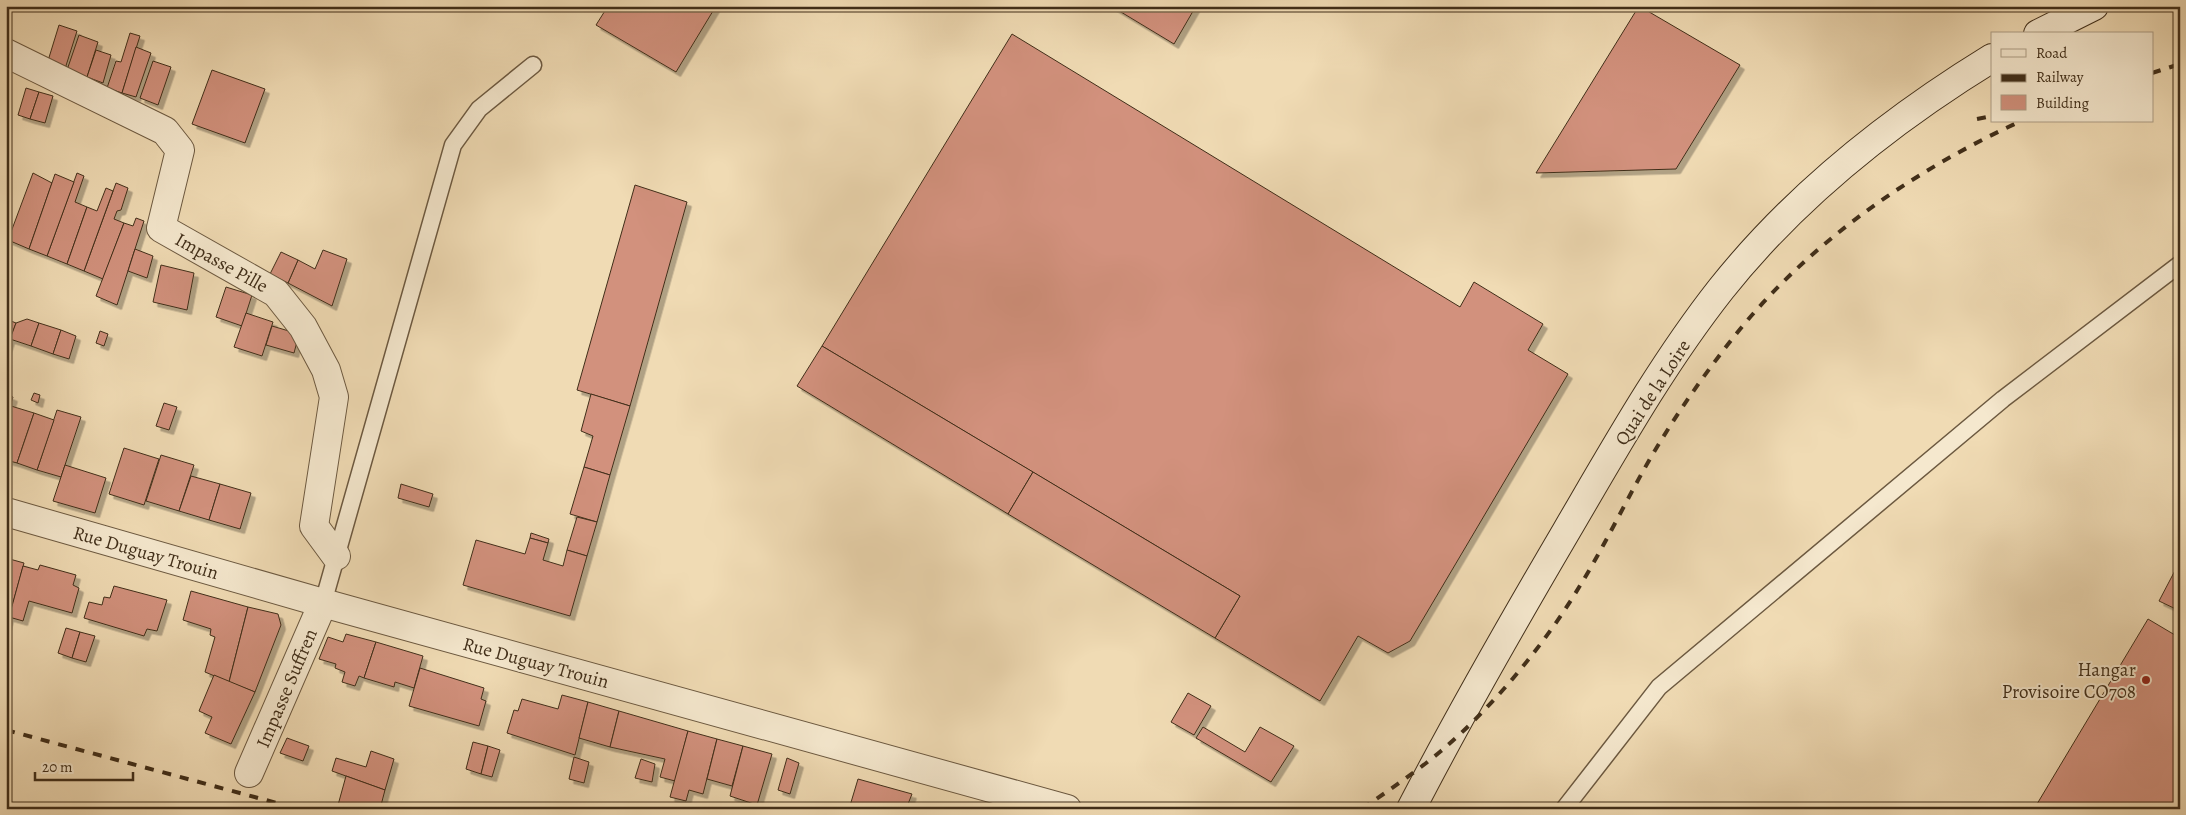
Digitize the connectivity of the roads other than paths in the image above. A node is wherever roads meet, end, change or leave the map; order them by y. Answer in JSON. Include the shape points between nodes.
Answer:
{"nodes":[{"id":1,"x":2094,"y":6,"type":"edge"},
{"id":2,"x":2042,"y":32,"type":"edge"},
{"id":3,"x":6,"y":53,"type":"edge"},
{"id":4,"x":1991,"y":59,"type":"edge"},
{"id":5,"x":532,"y":65,"type":"dead end"},
{"id":6,"x":2180,"y":264,"type":"edge"},
{"id":7,"x":6,"y":512,"type":"edge"},
{"id":8,"x":336,"y":556,"type":"junction"},
{"id":9,"x":323,"y":603,"type":"junction"},
{"id":10,"x":250,"y":774,"type":"dead end"},
{"id":11,"x":1067,"y":809,"type":"edge"},
{"id":12,"x":1411,"y":809,"type":"edge"},
{"id":13,"x":1564,"y":809,"type":"edge"}],
"edges":[{"from":1,"to":2,"type":"street"},
{"from":3,"to":8,"type":"street","name":"Impasse Pille","via":[[165,131],[180,150],[161,228],[276,293],[303,327],[326,370],[334,397],[314,526]]},
{"from":4,"to":12,"type":"street","name":"Quai de la Loire","via":[[1904,116],[1836,171],[1787,217],[1722,288],[1660,375],[1624,433],[1492,657]]},
{"from":5,"to":8,"type":"lane","via":[[479,109],[453,145]]},
{"from":6,"to":13,"type":"lane","via":[[2003,399],[1659,687]]},
{"from":7,"to":9,"type":"street","name":"Rue Duguay Trouin"},
{"from":8,"to":9,"type":"lane"},
{"from":9,"to":10,"type":"street","name":"Impasse Suffren"},
{"from":9,"to":11,"type":"street","name":"Rue Duguay Trouin"}]}
